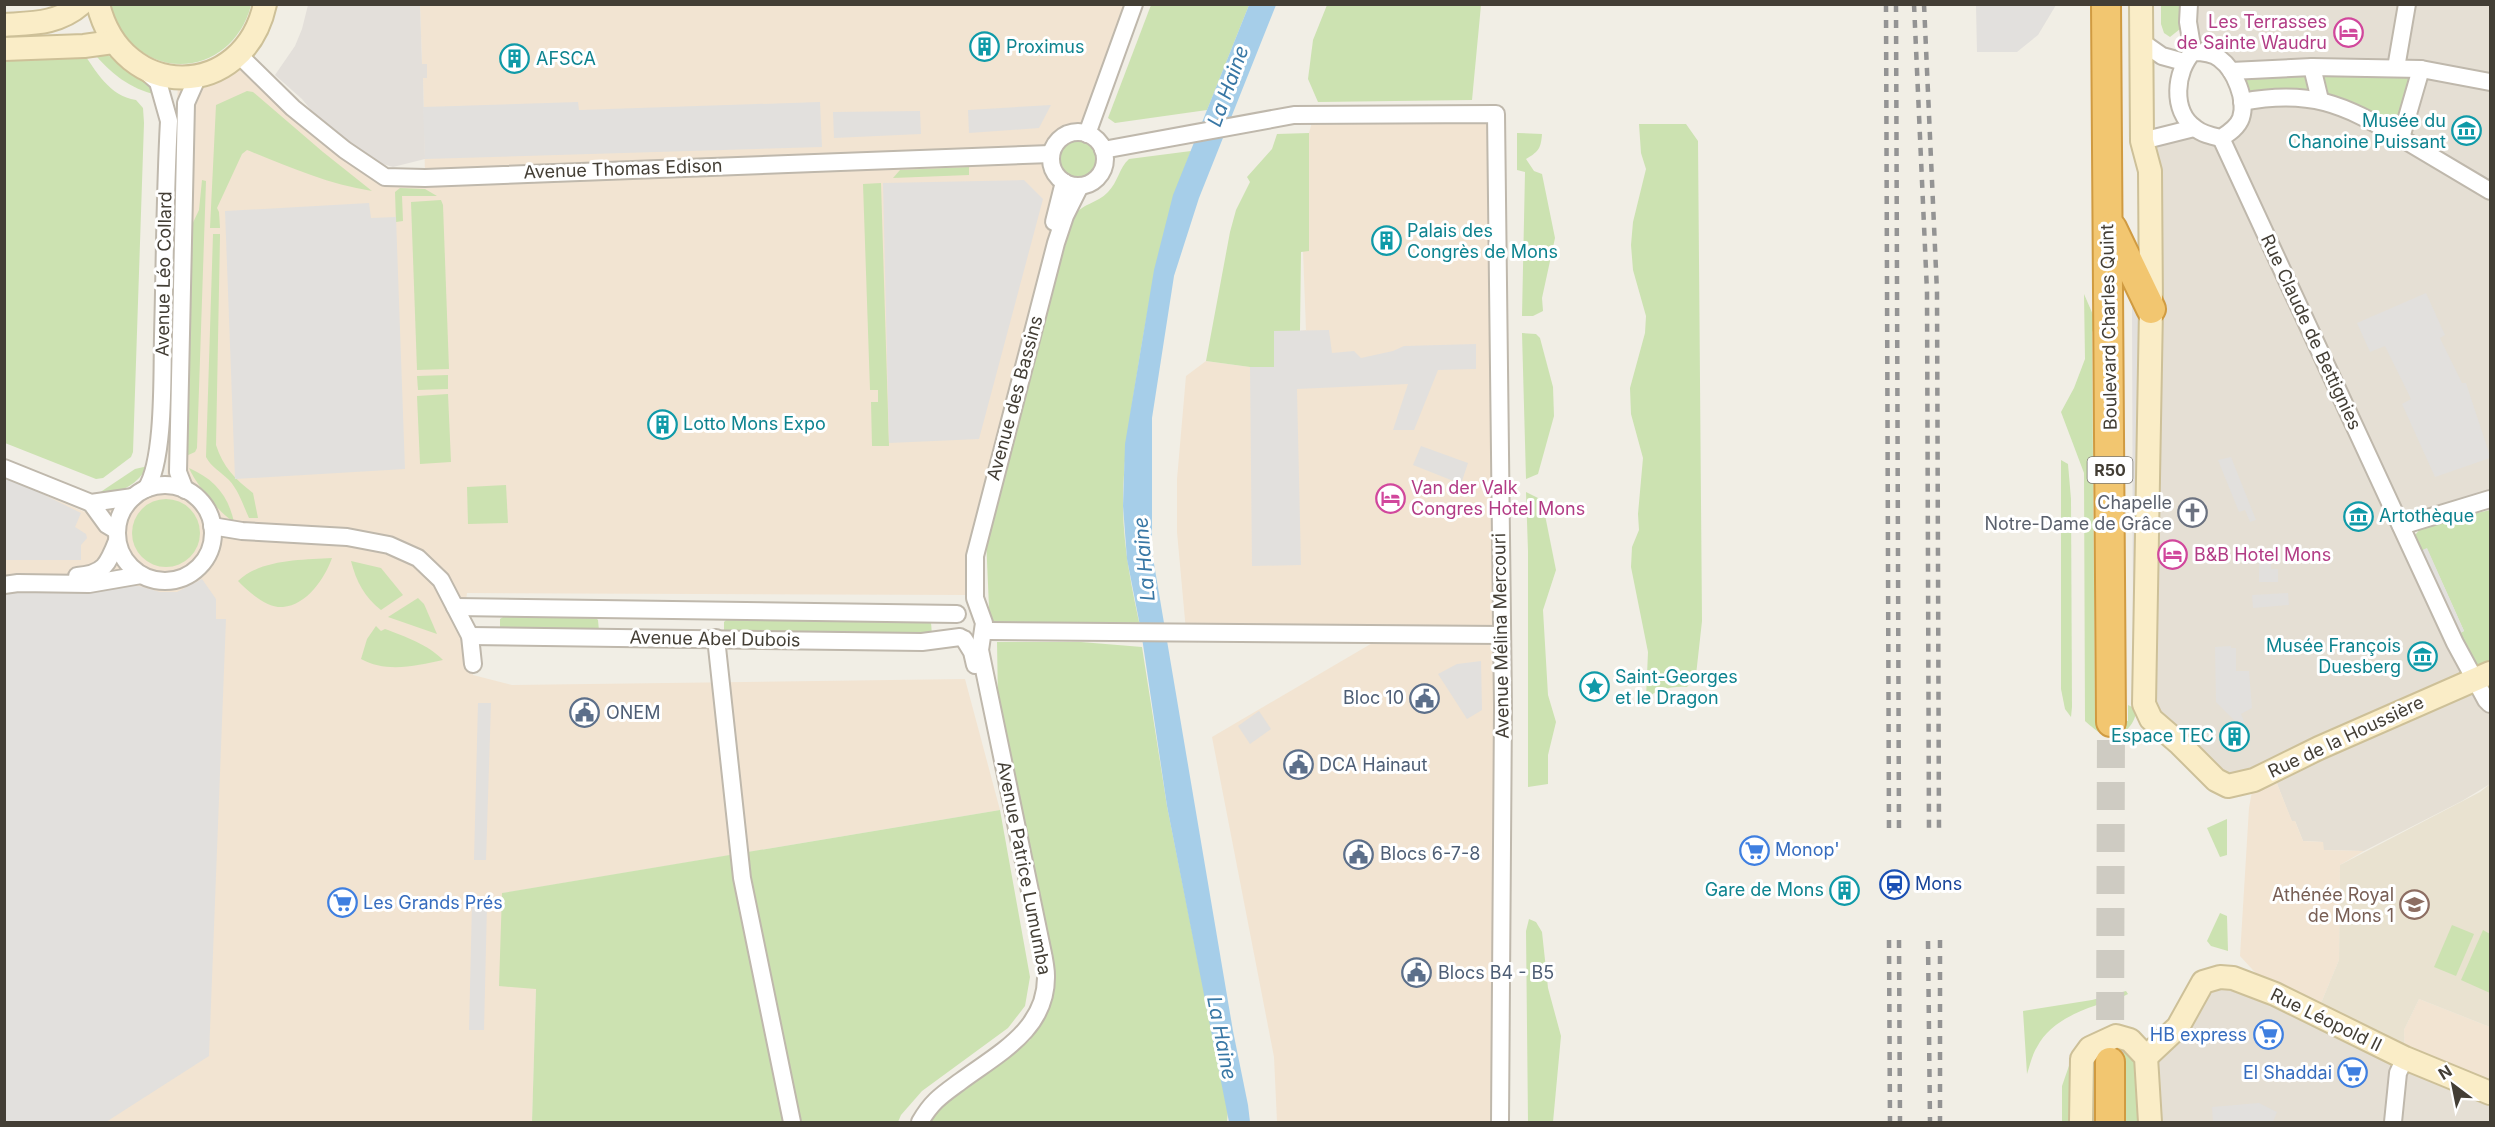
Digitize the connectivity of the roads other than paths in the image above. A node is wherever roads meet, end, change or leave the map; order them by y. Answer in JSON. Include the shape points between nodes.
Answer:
{"nodes":[{"id":1,"x":81,"y":4,"type":"edge"},
{"id":2,"x":98,"y":4,"type":"edge"},
{"id":3,"x":265,"y":4,"type":"edge"},
{"id":4,"x":1134,"y":4,"type":"edge"},
{"id":5,"x":2106,"y":4,"type":"edge"},
{"id":6,"x":2141,"y":4,"type":"edge"},
{"id":7,"x":2189,"y":4,"type":"edge"},
{"id":8,"x":2407,"y":4,"type":"edge"},
{"id":9,"x":4,"y":24,"type":"edge"},
{"id":10,"x":113,"y":42,"type":"junction"},
{"id":11,"x":2142,"y":42,"type":"junction"},
{"id":12,"x":4,"y":49,"type":"edge"},
{"id":13,"x":239,"y":55,"type":"junction"},
{"id":14,"x":2189,"y":57,"type":"junction"},
{"id":15,"x":141,"y":67,"type":"junction"},
{"id":16,"x":2312,"y":67,"type":"junction"},
{"id":17,"x":2396,"y":68,"type":"junction"},
{"id":18,"x":2421,"y":69,"type":"junction"},
{"id":19,"x":2231,"y":71,"type":"junction"},
{"id":20,"x":198,"y":76,"type":"junction"},
{"id":21,"x":2490,"y":82,"type":"edge"},
{"id":22,"x":2320,"y":100,"type":"junction"},
{"id":23,"x":2242,"y":102,"type":"junction"},
{"id":24,"x":2194,"y":128,"type":"junction"},
{"id":25,"x":1087,"y":134,"type":"junction"},
{"id":26,"x":2221,"y":138,"type":"junction"},
{"id":27,"x":2401,"y":138,"type":"junction"},
{"id":28,"x":2142,"y":141,"type":"junction"},
{"id":29,"x":1103,"y":150,"type":"junction"},
{"id":30,"x":1051,"y":154,"type":"junction"},
{"id":31,"x":1072,"y":184,"type":"junction"},
{"id":32,"x":2490,"y":192,"type":"edge"},
{"id":33,"x":2108,"y":218,"type":"junction"},
{"id":34,"x":2151,"y":309,"type":"junction"},
{"id":35,"x":4,"y":468,"type":"edge"},
{"id":36,"x":185,"y":490,"type":"junction"},
{"id":37,"x":140,"y":493,"type":"junction"},
{"id":38,"x":2490,"y":499,"type":"edge"},
{"id":39,"x":91,"y":503,"type":"junction"},
{"id":40,"x":212,"y":526,"type":"junction"},
{"id":41,"x":2401,"y":526,"type":"junction"},
{"id":42,"x":117,"y":536,"type":"junction"},
{"id":43,"x":4,"y":575,"type":"edge"},
{"id":44,"x":141,"y":575,"type":"junction"},
{"id":45,"x":4,"y":585,"type":"edge"},
{"id":46,"x":455,"y":608,"type":"junction"},
{"id":47,"x":954,"y":613,"type":"junction"},
{"id":48,"x":980,"y":614,"type":"junction"},
{"id":49,"x":986,"y":632,"type":"junction"},
{"id":50,"x":1502,"y":635,"type":"junction"},
{"id":51,"x":470,"y":636,"type":"junction"},
{"id":52,"x":716,"y":638,"type":"junction"},
{"id":53,"x":962,"y":638,"type":"junction"},
{"id":54,"x":473,"y":664,"type":"dead end"},
{"id":55,"x":2483,"y":676,"type":"edge"},
{"id":56,"x":2490,"y":704,"type":"edge"},
{"id":57,"x":2111,"y":722,"type":"tunnel mouth"},
{"id":58,"x":2216,"y":780,"type":"joint"},
{"id":59,"x":2146,"y":1057,"type":"junction"},
{"id":60,"x":2405,"y":1058,"type":"junction"},
{"id":61,"x":2110,"y":1062,"type":"tunnel mouth"},
{"id":62,"x":2490,"y":1093,"type":"edge"},
{"id":63,"x":792,"y":1122,"type":"edge"},
{"id":64,"x":911,"y":1122,"type":"edge"},
{"id":65,"x":920,"y":1122,"type":"edge"},
{"id":66,"x":1500,"y":1122,"type":"edge"},
{"id":67,"x":2081,"y":1122,"type":"edge"},
{"id":68,"x":2110,"y":1122,"type":"edge"},
{"id":69,"x":2150,"y":1122,"type":"edge"},
{"id":70,"x":2393,"y":1122,"type":"edge"}],
"edges":[{"from":1,"to":9,"type":"street","via":[[48,21]]},
{"from":2,"to":10,"type":"street"},
{"from":3,"to":13,"type":"street","via":[[260,24]]},
{"from":4,"to":25,"type":"street"},
{"from":5,"to":33,"type":"highway","name":"Boulevard Charles Quint","number":"R50"},
{"from":6,"to":11,"type":"street","name":"Boulevard Charles Quint"},
{"from":7,"to":14,"type":"street"},
{"from":8,"to":17,"type":"street"},
{"from":10,"to":12,"type":"street"},
{"from":10,"to":15,"type":"street"},
{"from":11,"to":14,"type":"street","via":[[2162,56]]},
{"from":11,"to":28,"type":"street","name":"Boulevard Charles Quint"},
{"from":13,"to":20,"type":"street"},
{"from":13,"to":30,"type":"street","name":"Avenue Thomas Edison","via":[[320,132],[385,177]]},
{"from":14,"to":19,"type":"street","via":[[2206,53],[2219,58]]},
{"from":14,"to":24,"type":"street","via":[[2179,79],[2180,106]]},
{"from":15,"to":20,"type":"street","via":[[159,74]]},
{"from":15,"to":37,"type":"street","name":"Avenue Léo Collard","via":[[158,82],[169,122],[162,398],[157,459],[151,482]]},
{"from":16,"to":17,"type":"street"},
{"from":16,"to":19,"type":"street"},
{"from":16,"to":22,"type":"street"},
{"from":17,"to":18,"type":"street"},
{"from":18,"to":21,"type":"street"},
{"from":18,"to":27,"type":"street"},
{"from":19,"to":23,"type":"street"},
{"from":20,"to":36,"type":"street","name":"Avenue Léo Collard","via":[[186,103],[178,465]]},
{"from":22,"to":23,"type":"street","via":[[2291,95]]},
{"from":22,"to":27,"type":"street"},
{"from":23,"to":26,"type":"street","via":[[2241,119]]},
{"from":24,"to":26,"type":"street"},
{"from":24,"to":28,"type":"street"},
{"from":25,"to":29,"type":"street"},
{"from":25,"to":30,"type":"street","via":[[1065,136]]},
{"from":26,"to":41,"type":"street","name":"Rue Claude de Bettignies"},
{"from":27,"to":32,"type":"street"},
{"from":28,"to":34,"type":"street","name":"Boulevard Charles Quint","via":[[2150,171]]},
{"from":29,"to":31,"type":"street","name":"Avenue des Bassins","via":[[1105,159],[1100,174],[1088,184]]},
{"from":29,"to":50,"type":"street","name":"Avenue Mélina Mercouri","via":[[1294,115],[1496,114]]},
{"from":30,"to":31,"type":"street","via":[[1053,170]]},
{"from":31,"to":47,"type":"street","name":"Avenue des Bassins","via":[[997,426],[968,554],[966,601]]},
{"from":31,"to":48,"type":"street","name":"Avenue des Bassins","via":[[975,556],[975,598]]},
{"from":33,"to":34,"type":"highway"},
{"from":33,"to":57,"type":"highway","name":"Boulevard Charles Quint","number":"R50"},
{"from":34,"to":58,"type":"street","name":"Boulevard Charles Quint","via":[[2144,704],[2151,719]]},
{"from":35,"to":39,"type":"street"},
{"from":36,"to":37,"type":"street","via":[[159,485]]},
{"from":36,"to":40,"type":"street","via":[[200,501]]},
{"from":37,"to":39,"type":"street"},
{"from":37,"to":42,"type":"street","via":[[119,517]]},
{"from":38,"to":41,"type":"street"},
{"from":39,"to":42,"type":"street"},
{"from":40,"to":44,"type":"street","via":[[210,550],[194,572],[168,582]]},
{"from":40,"to":46,"type":"street","via":[[389,544],[423,562],[441,580]]},
{"from":41,"to":55,"type":"street","name":"Rue Claude de Bettignies","via":[[2455,643]]},
{"from":42,"to":43,"type":"street","via":[[109,562],[88,575]]},
{"from":42,"to":44,"type":"street","via":[[121,554],[129,567]]},
{"from":44,"to":45,"type":"street","via":[[89,584]]},
{"from":46,"to":47,"type":"street","name":"Avenue Abel Dubois"},
{"from":46,"to":51,"type":"street"},
{"from":47,"to":48,"type":"street","via":[[971,609]]},
{"from":47,"to":53,"type":"street","via":[[954,628]]},
{"from":48,"to":49,"type":"street"},
{"from":49,"to":50,"type":"street"},
{"from":49,"to":53,"type":"street","via":[[974,639]]},
{"from":49,"to":65,"type":"street","name":"Avenue Patrice Lumumba","via":[[980,650],[1041,944],[1046,988],[1038,1013],[1020,1038],[932,1103]]},
{"from":50,"to":66,"type":"street","name":"Avenue Mélina Mercouri"},
{"from":51,"to":52,"type":"street","name":"Avenue Abel Dubois"},
{"from":51,"to":54,"type":"street"},
{"from":52,"to":53,"type":"street","name":"Avenue Abel Dubois","via":[[922,642]]},
{"from":52,"to":63,"type":"street","via":[[742,878]]},
{"from":53,"to":64,"type":"street","name":"Avenue Patrice Lumumba","via":[[972,652],[990,733],[1040,973],[1038,993],[1026,1020],[1015,1033],[939,1088]]},
{"from":55,"to":56,"type":"street","name":"Rue Claude de Bettignies"},
{"from":55,"to":58,"type":"street","name":"Rue de la Houssière","via":[[2254,780],[2228,786]]},
{"from":59,"to":60,"type":"street","name":"Rue Léopold II","via":[[2178,1027],[2203,982],[2220,977],[2275,994]]},
{"from":59,"to":67,"type":"street","via":[[2130,1040],[2116,1036],[2091,1048],[2082,1059]]},
{"from":59,"to":69,"type":"street"},
{"from":60,"to":62,"type":"street","name":"Rue Léopold II"},
{"from":60,"to":70,"type":"street","via":[[2398,1073]]},
{"from":61,"to":68,"type":"highway"}]}
